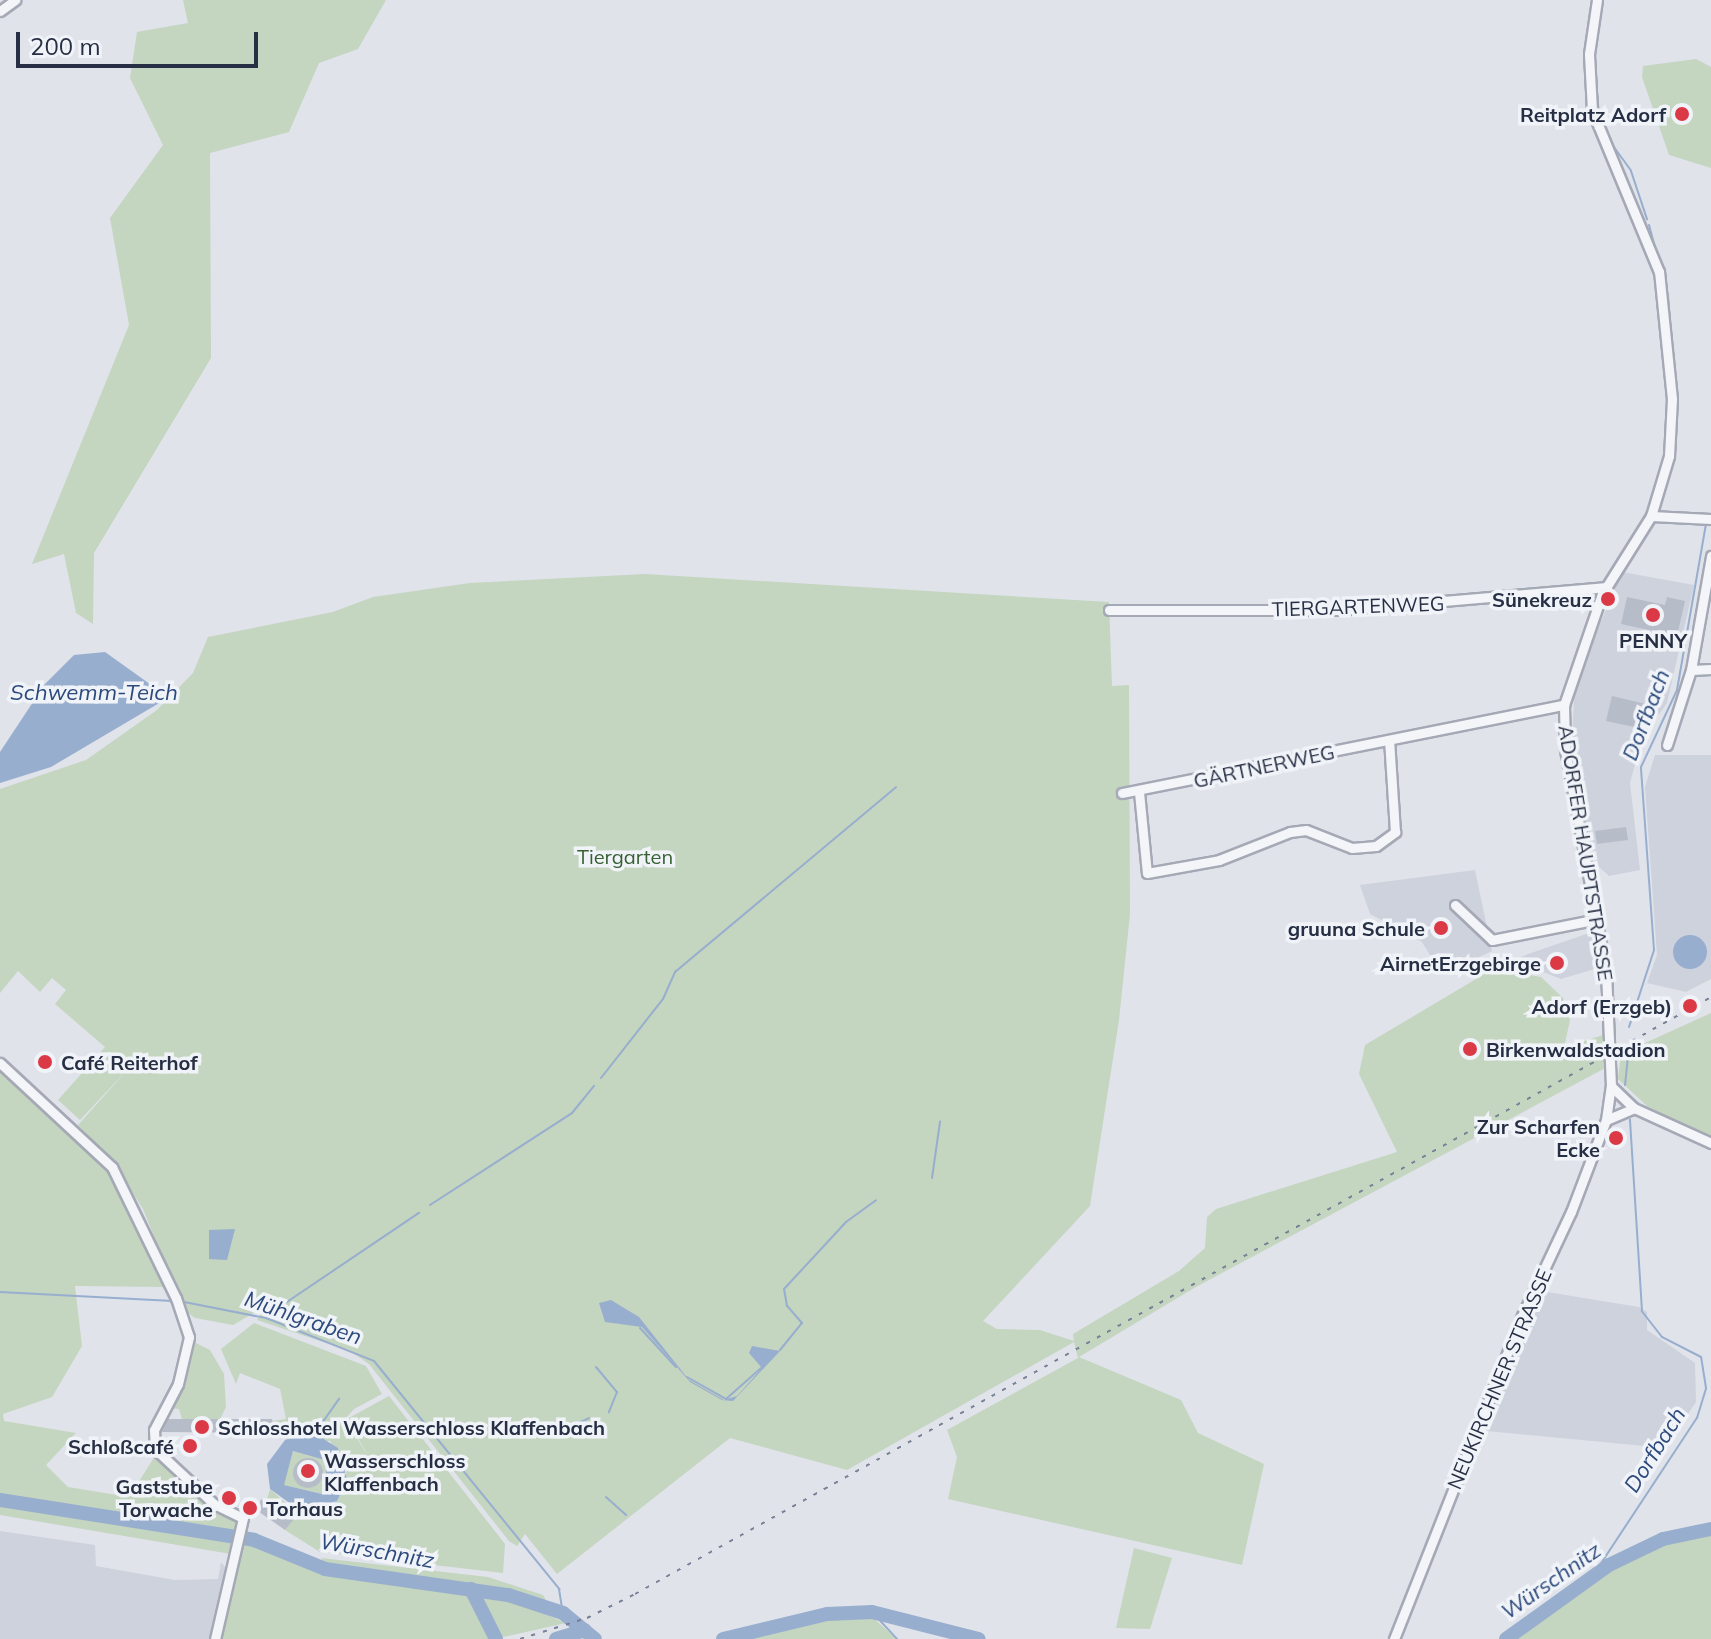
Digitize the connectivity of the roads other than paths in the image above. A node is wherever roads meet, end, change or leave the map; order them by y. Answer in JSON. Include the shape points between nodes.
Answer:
{"nodes":[{"id":1,"x":15,"y":0,"type":"edge"},
{"id":2,"x":1597,"y":0,"type":"edge"},
{"id":3,"x":0,"y":11,"type":"edge"},
{"id":4,"x":1651,"y":516,"type":"junction"},
{"id":5,"x":1706,"y":519,"type":"edge"},
{"id":6,"x":1711,"y":556,"type":"edge"},
{"id":7,"x":1607,"y":587,"type":"junction"},
{"id":8,"x":1109,"y":610,"type":"dead end"},
{"id":9,"x":1711,"y":669,"type":"edge"},
{"id":10,"x":1691,"y":670,"type":"junction"},
{"id":11,"x":1564,"y":705,"type":"junction"},
{"id":12,"x":1389,"y":740,"type":"junction"},
{"id":13,"x":1667,"y":745,"type":"dead end"},
{"id":14,"x":1139,"y":792,"type":"junction"},
{"id":15,"x":1122,"y":793,"type":"dead end"},
{"id":16,"x":1455,"y":905,"type":"dead end"},
{"id":17,"x":1598,"y":919,"type":"junction"},
{"id":18,"x":0,"y":1063,"type":"edge"},
{"id":19,"x":1611,"y":1086,"type":"junction"},
{"id":20,"x":1634,"y":1108,"type":"junction"},
{"id":21,"x":1606,"y":1120,"type":"junction"},
{"id":22,"x":1711,"y":1143,"type":"edge"},
{"id":23,"x":215,"y":1639,"type":"edge"},
{"id":24,"x":1394,"y":1639,"type":"edge"}],
"edges":[{"from":1,"to":3,"type":"street"},
{"from":2,"to":4,"type":"street","name":"ADORFER HAUPTSTRASSE","via":[[1589,54],[1592,110],[1659,272],[1671,362],[1669,456]]},
{"from":4,"to":5,"type":"street"},
{"from":4,"to":7,"type":"street","name":"ADORFER HAUPTSTRASSE"},
{"from":6,"to":10,"type":"street"},
{"from":7,"to":8,"type":"street","name":"TIERGARTENWEG","via":[[1338,610]]},
{"from":7,"to":11,"type":"street","name":"ADORFER HAUPTSTRASSE"},
{"from":9,"to":10,"type":"street"},
{"from":10,"to":13,"type":"street"},
{"from":11,"to":12,"type":"street","name":"GÄRTNERWEG"},
{"from":11,"to":17,"type":"street","name":"ADORFER HAUPTSTRASSE","via":[[1565,749]]},
{"from":12,"to":14,"type":"street","name":"GÄRTNERWEG"},
{"from":12,"to":14,"type":"street","via":[[1395,832],[1376,846],[1352,848],[1306,830],[1219,860],[1147,873]]},
{"from":14,"to":15,"type":"street","name":"GÄRTNERWEG"},
{"from":16,"to":17,"type":"street","via":[[1492,940]]},
{"from":17,"to":19,"type":"street","name":"ADORFER HAUPTSTRASSE","via":[[1611,1028]]},
{"from":18,"to":23,"type":"street","via":[[112,1167],[177,1301],[189,1337],[178,1384],[154,1430],[155,1449],[214,1504],[242,1522]]},
{"from":19,"to":20,"type":"street"},
{"from":19,"to":21,"type":"street","name":"ADORFER HAUPTSTRASSE"},
{"from":20,"to":21,"type":"street"},
{"from":20,"to":22,"type":"street"},
{"from":21,"to":24,"type":"street","name":"NEUKIRCHNER STRASSE"}]}
